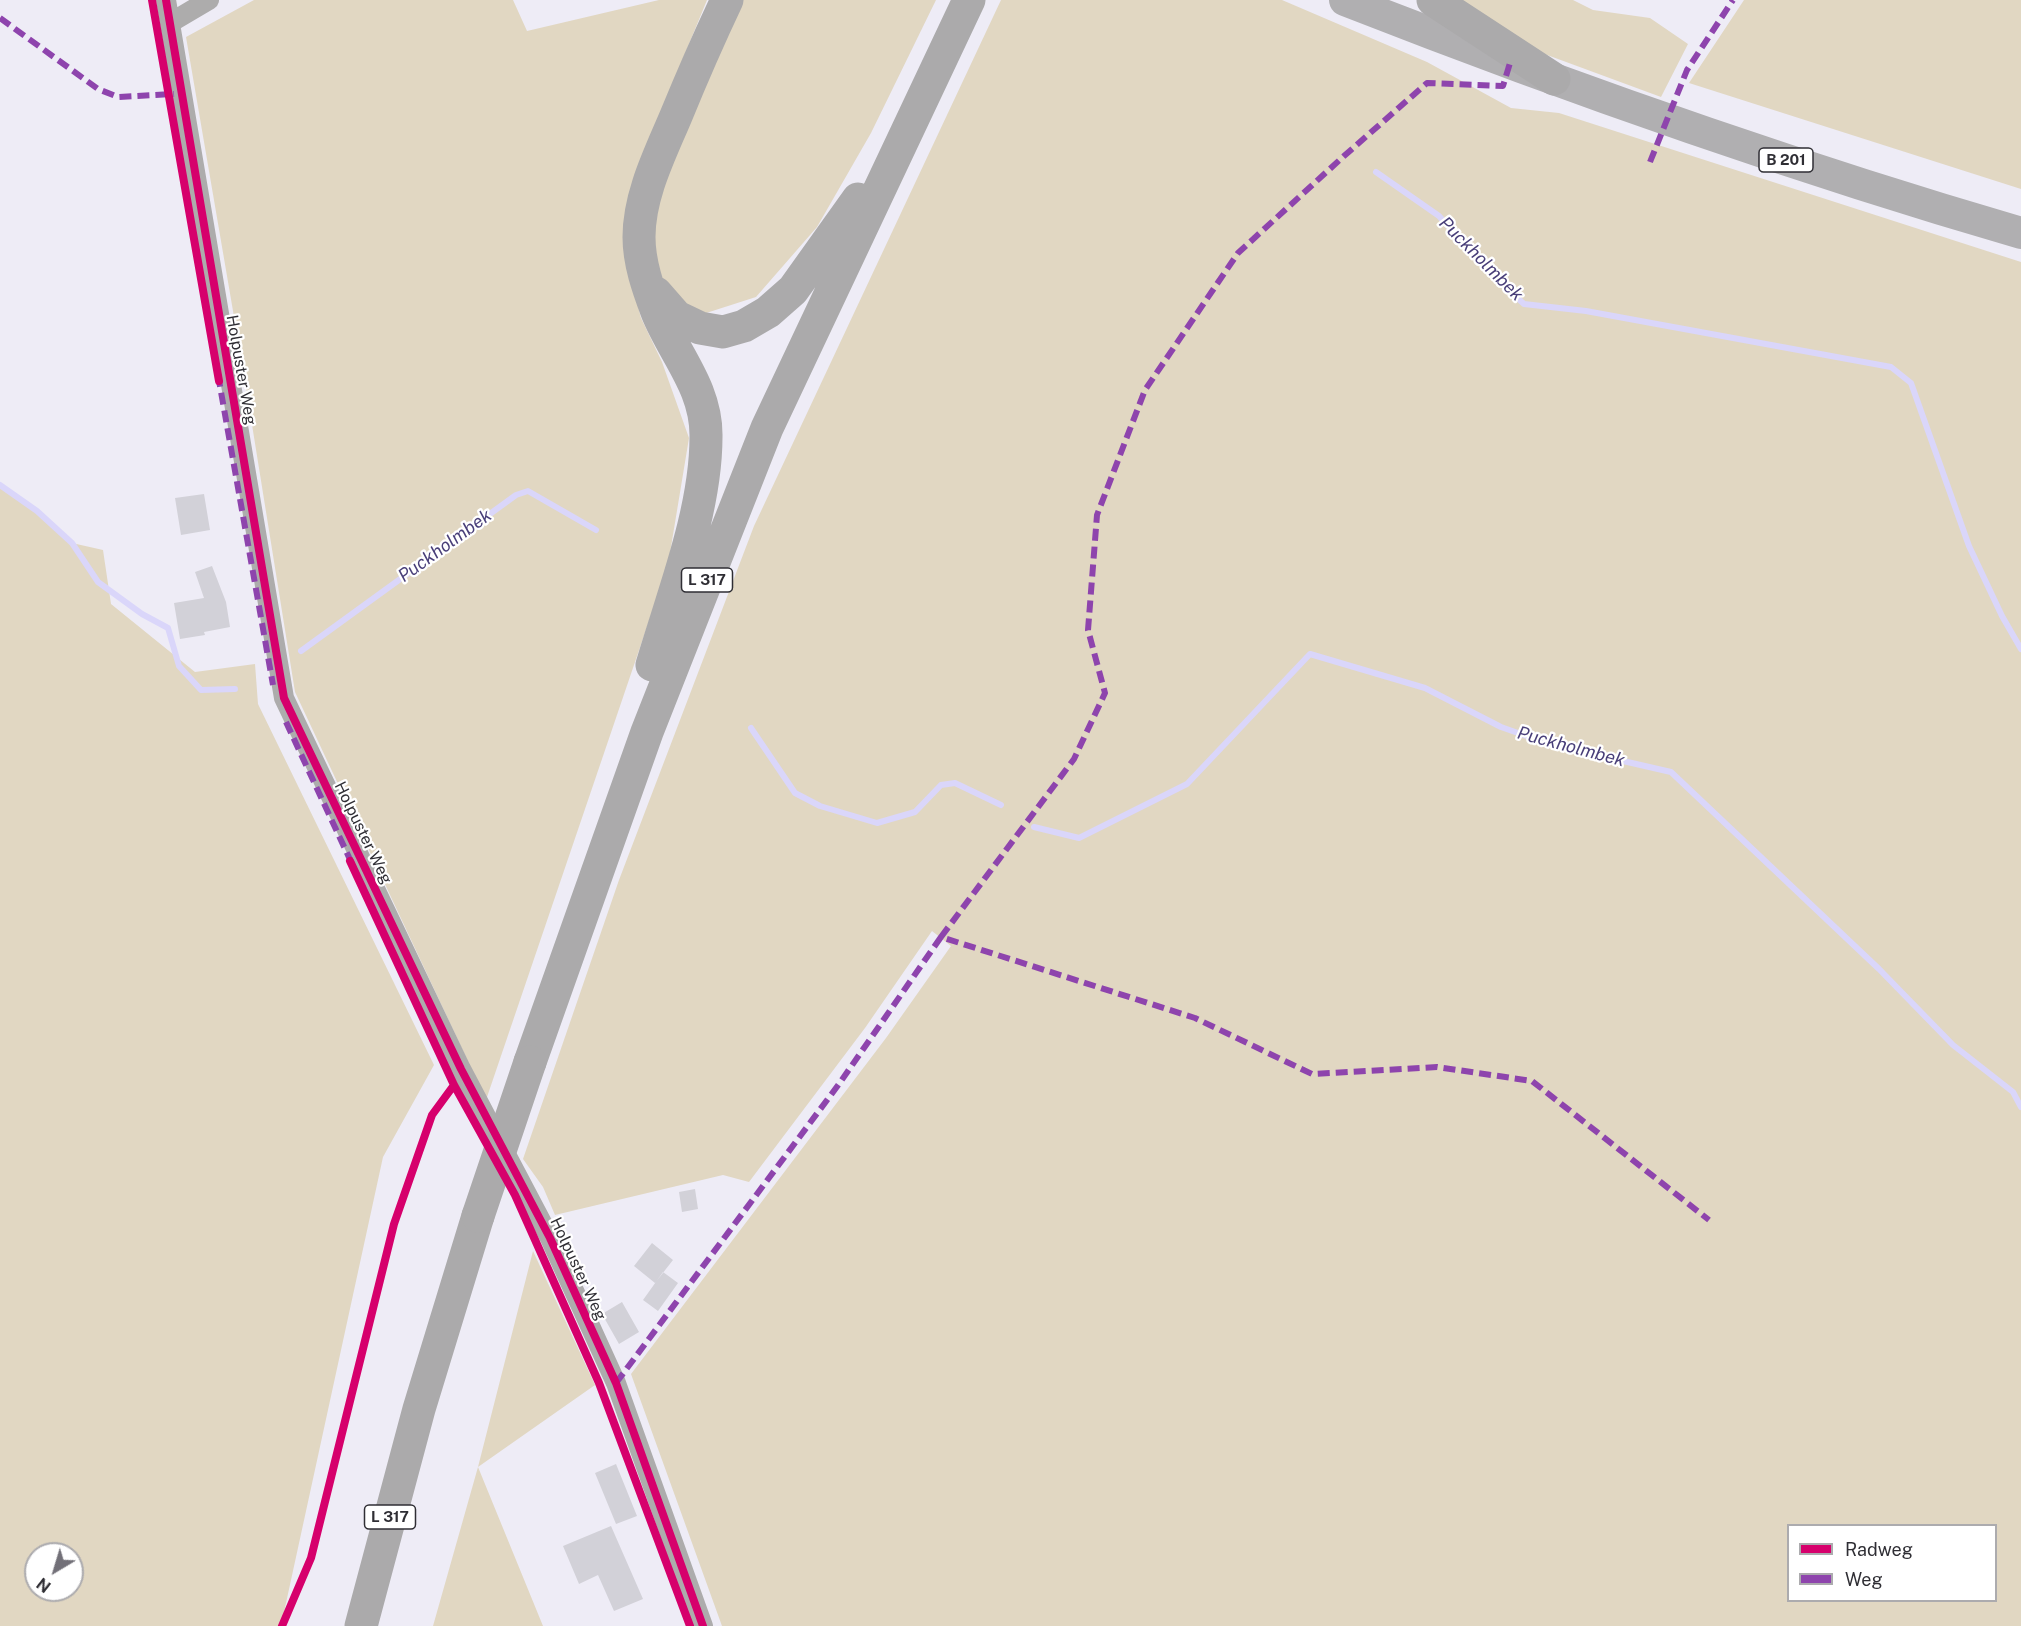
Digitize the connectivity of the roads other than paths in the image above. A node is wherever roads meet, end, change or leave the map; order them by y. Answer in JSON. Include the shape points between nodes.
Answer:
{"nodes":[{"id":1,"x":166,"y":0,"type":"edge"},
{"id":2,"x":209,"y":0,"type":"edge"},
{"id":3,"x":727,"y":0,"type":"edge"},
{"id":4,"x":969,"y":0,"type":"edge"},
{"id":5,"x":1345,"y":0,"type":"edge"},
{"id":6,"x":1433,"y":0,"type":"edge"},
{"id":7,"x":170,"y":23,"type":"junction"},
{"id":8,"x":1554,"y":79,"type":"junction"},
{"id":9,"x":905,"y":132,"type":"junction"},
{"id":10,"x":2021,"y":233,"type":"edge"},
{"id":11,"x":646,"y":280,"type":"junction"},
{"id":12,"x":647,"y":732,"type":"junction"},
{"id":13,"x":361,"y":1626,"type":"edge"},
{"id":14,"x":703,"y":1626,"type":"edge"}],
"edges":[{"from":1,"to":7,"type":"street","name":"Holpuster Weg"},
{"from":2,"to":7,"type":"street"},
{"from":3,"to":11,"type":"highway","via":[[651,174],[639,237]]},
{"from":4,"to":9,"type":"highway"},
{"from":5,"to":8,"type":"main road","number":"B 201"},
{"from":6,"to":8,"type":"highway"},
{"from":7,"to":14,"type":"street","name":"Holpuster Weg","via":[[284,698],[461,1069],[550,1238],[616,1383]]},
{"from":8,"to":10,"type":"main road","number":"B 201","via":[[1901,198]]},
{"from":9,"to":11,"type":"highway","via":[[793,290],[744,326],[723,332],[700,328],[677,317]]},
{"from":9,"to":12,"type":"highway","number":"L 317","via":[[767,429]]},
{"from":11,"to":12,"type":"highway","via":[[662,324],[693,378],[704,407],[706,437],[701,489],[686,553],[649,674]]},
{"from":12,"to":13,"type":"highway","number":"L 317","bridge":true,"via":[[478,1216],[419,1409]]}]}
